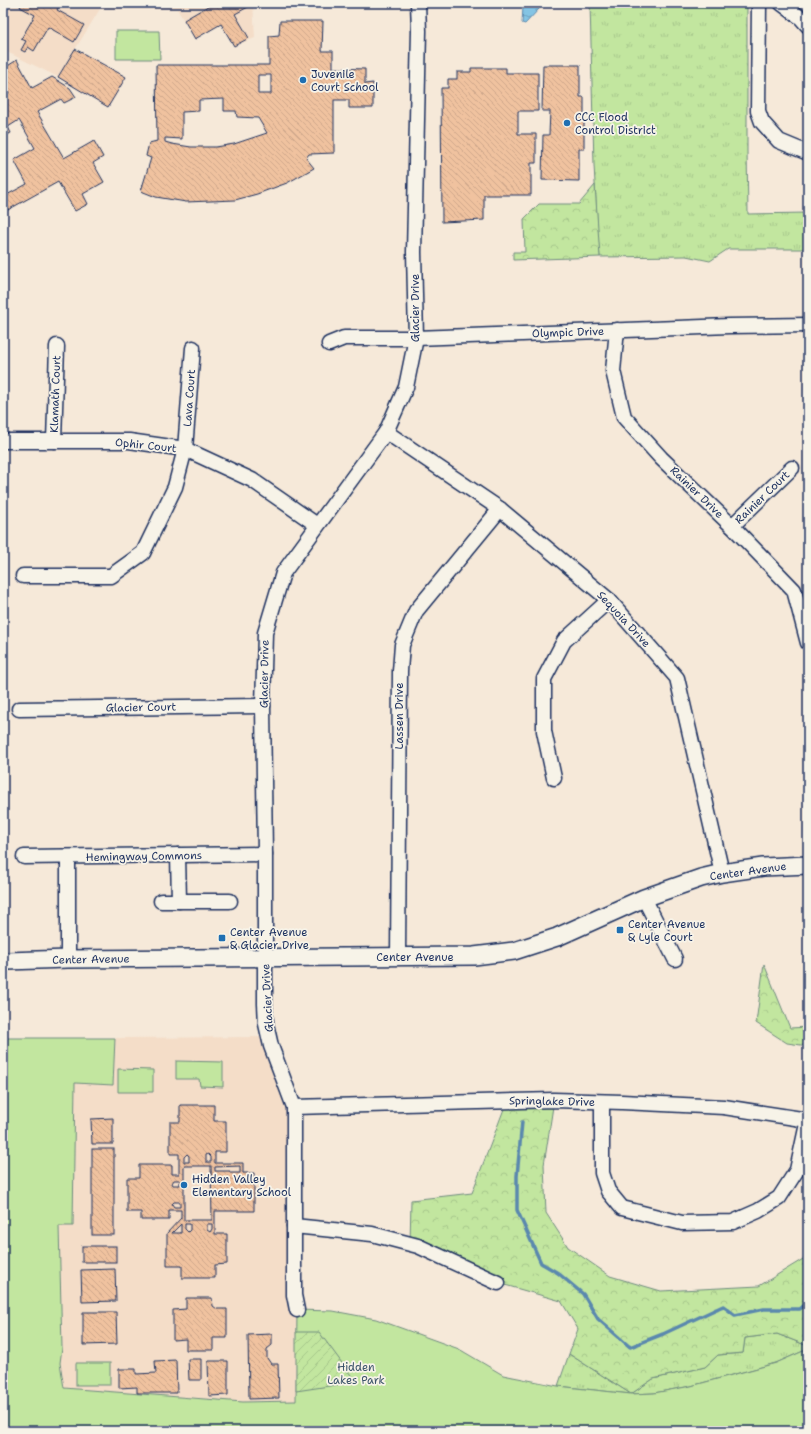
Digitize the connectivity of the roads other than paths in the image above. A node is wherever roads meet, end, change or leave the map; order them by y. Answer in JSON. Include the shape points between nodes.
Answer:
{"nodes":[{"id":1,"x":418,"y":3,"type":"edge"},
{"id":2,"x":759,"y":3,"type":"edge"},
{"id":3,"x":781,"y":3,"type":"edge"},
{"id":4,"x":808,"y":26,"type":"edge"},
{"id":5,"x":808,"y":153,"type":"edge"},
{"id":6,"x":808,"y":325,"type":"edge"},
{"id":7,"x":617,"y":330,"type":"junction"},
{"id":8,"x":416,"y":338,"type":"junction"},
{"id":9,"x":329,"y":344,"type":"dead end"},
{"id":10,"x":57,"y":346,"type":"dead end"},
{"id":11,"x":193,"y":348,"type":"dead end"},
{"id":12,"x":386,"y":432,"type":"junction"},
{"id":13,"x":3,"y":441,"type":"edge"},
{"id":14,"x":54,"y":442,"type":"junction"},
{"id":15,"x":185,"y":449,"type":"junction"},
{"id":16,"x":792,"y":468,"type":"dead end"},
{"id":17,"x":500,"y":509,"type":"junction"},
{"id":18,"x":317,"y":525,"type":"junction"},
{"id":19,"x":732,"y":526,"type":"junction"},
{"id":20,"x":23,"y":576,"type":"dead end"},
{"id":21,"x":609,"y":600,"type":"junction"},
{"id":22,"x":808,"y":643,"type":"edge"},
{"id":23,"x":263,"y":706,"type":"junction"},
{"id":24,"x":19,"y":709,"type":"dead end"},
{"id":25,"x":554,"y":778,"type":"dead end"},
{"id":26,"x":265,"y":854,"type":"junction"},
{"id":27,"x":178,"y":855,"type":"junction"},
{"id":28,"x":24,"y":857,"type":"dead end"},
{"id":29,"x":68,"y":857,"type":"junction"},
{"id":30,"x":808,"y":865,"type":"edge"},
{"id":31,"x":722,"y":873,"type":"junction"},
{"id":32,"x":644,"y":898,"type":"junction"},
{"id":33,"x":161,"y":901,"type":"dead end"},
{"id":34,"x":179,"y":901,"type":"junction"},
{"id":35,"x":230,"y":901,"type":"dead end"},
{"id":36,"x":264,"y":957,"type":"junction"},
{"id":37,"x":398,"y":957,"type":"junction"},
{"id":38,"x":68,"y":959,"type":"junction"},
{"id":39,"x":675,"y":959,"type":"dead end"},
{"id":40,"x":4,"y":960,"type":"edge"},
{"id":41,"x":602,"y":1102,"type":"junction"},
{"id":42,"x":294,"y":1107,"type":"junction"},
{"id":43,"x":808,"y":1120,"type":"edge"},
{"id":44,"x":294,"y":1226,"type":"junction"},
{"id":45,"x":498,"y":1283,"type":"dead end"},
{"id":46,"x":297,"y":1310,"type":"dead end"}],
"edges":[{"from":1,"to":8,"type":"street","name":"Glacier Drive","via":[[414,252]]},
{"from":2,"to":5,"type":"street","via":[[758,111],[762,122],[779,141]]},
{"from":3,"to":4,"type":"street"},
{"from":6,"to":7,"type":"street","name":"Olympic Drive"},
{"from":7,"to":8,"type":"street","name":"Olympic Drive"},
{"from":7,"to":19,"type":"street","name":"Rainier Drive","via":[[613,371],[624,417],[661,458]]},
{"from":8,"to":9,"type":"street","name":"Olympic Drive","via":[[344,338]]},
{"from":8,"to":12,"type":"street","name":"Glacier Drive","via":[[406,388]]},
{"from":10,"to":14,"type":"street","name":"Klamath Court"},
{"from":11,"to":15,"type":"street","name":"Lava Court"},
{"from":12,"to":17,"type":"street","name":"Sequoia Drive"},
{"from":12,"to":18,"type":"street","name":"Glacier Drive"},
{"from":13,"to":14,"type":"street","name":"Ophir Court"},
{"from":14,"to":15,"type":"street","name":"Ophir Court","via":[[129,442]]},
{"from":15,"to":18,"type":"street","name":"Ophir Court","via":[[252,480]]},
{"from":15,"to":20,"type":"street","name":"Lava Court","via":[[175,487],[143,553],[111,576]]},
{"from":16,"to":19,"type":"street","name":"Rainier Court"},
{"from":17,"to":21,"type":"street","name":"Sequoia Drive"},
{"from":17,"to":37,"type":"street","name":"Lassen Drive","via":[[416,612],[402,645]]},
{"from":18,"to":23,"type":"street","name":"Glacier Drive","via":[[283,573],[265,633]]},
{"from":19,"to":22,"type":"street","name":"Rainier Drive","via":[[794,590]]},
{"from":21,"to":25,"type":"street","via":[[564,641],[544,679],[544,731]]},
{"from":21,"to":31,"type":"street","name":"Sequoia Drive","via":[[678,678]]},
{"from":23,"to":24,"type":"street","name":"Glacier Court"},
{"from":23,"to":26,"type":"street","name":"Glacier Drive"},
{"from":26,"to":27,"type":"street","name":"Hemingway Commons"},
{"from":26,"to":36,"type":"street","name":"Glacier Drive"},
{"from":27,"to":29,"type":"street","name":"Hemingway Commons"},
{"from":27,"to":34,"type":"street"},
{"from":28,"to":29,"type":"street","name":"Hemingway Commons"},
{"from":29,"to":38,"type":"street"},
{"from":30,"to":31,"type":"street","name":"Center Avenue","via":[[763,867]]},
{"from":31,"to":32,"type":"street","name":"Center Avenue"},
{"from":32,"to":37,"type":"street","name":"Center Avenue","via":[[557,937],[514,951],[474,956]]},
{"from":32,"to":39,"type":"street"},
{"from":33,"to":34,"type":"street"},
{"from":34,"to":35,"type":"street"},
{"from":36,"to":37,"type":"street","name":"Center Avenue"},
{"from":36,"to":38,"type":"street","name":"Center Avenue"},
{"from":36,"to":42,"type":"street","name":"Glacier Drive","via":[[266,1024],[271,1046]]},
{"from":38,"to":40,"type":"street","name":"Center Avenue"},
{"from":41,"to":42,"type":"street","name":"Springlake Drive","via":[[554,1100]]},
{"from":41,"to":43,"type":"street","name":"Springlake Drive","via":[[724,1107]]},
{"from":41,"to":43,"type":"street","via":[[602,1173],[608,1191],[622,1208],[682,1223],[733,1222],[779,1198],[797,1170]]},
{"from":42,"to":44,"type":"street","name":"Glacier Drive"},
{"from":44,"to":45,"type":"street","via":[[372,1234],[418,1246]]},
{"from":44,"to":46,"type":"street","name":"Glacier Drive","via":[[294,1295]]}]}
